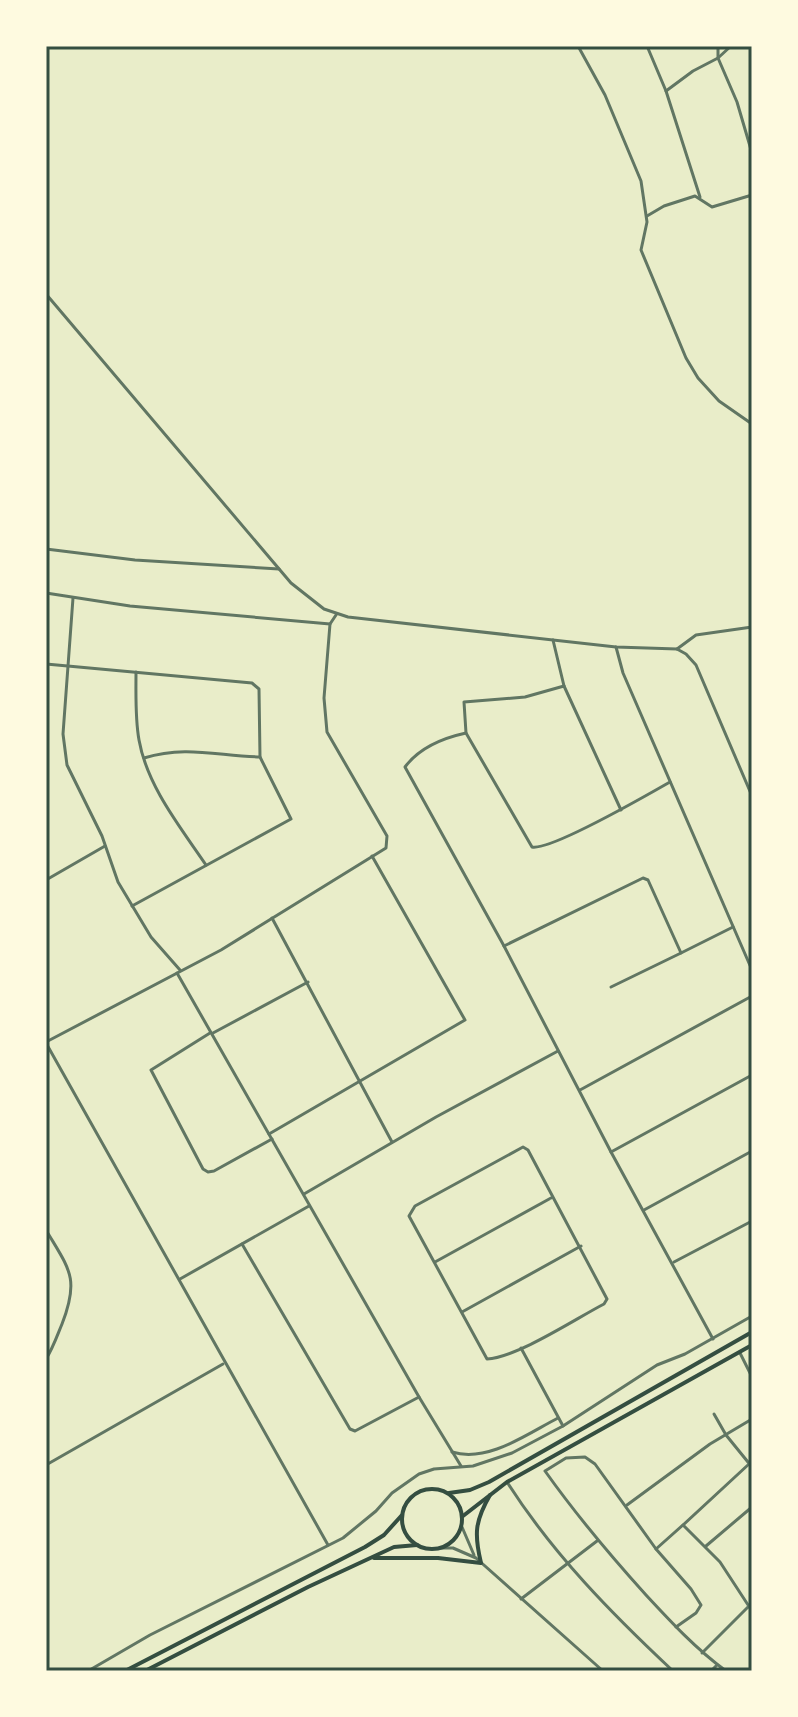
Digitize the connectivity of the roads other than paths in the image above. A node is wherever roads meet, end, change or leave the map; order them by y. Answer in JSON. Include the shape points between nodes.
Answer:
{"nodes":[{"id":1,"x":578,"y":46,"type":"edge"},
{"id":2,"x":647,"y":46,"type":"edge"},
{"id":3,"x":718,"y":46,"type":"edge"},
{"id":4,"x":731,"y":46,"type":"edge"},
{"id":5,"x":718,"y":58,"type":"junction"},
{"id":6,"x":666,"y":91,"type":"junction"},
{"id":7,"x":752,"y":153,"type":"edge"},
{"id":8,"x":752,"y":195,"type":"edge"},
{"id":9,"x":700,"y":197,"type":"junction"},
{"id":10,"x":647,"y":216,"type":"junction"},
{"id":11,"x":46,"y":294,"type":"edge"},
{"id":12,"x":752,"y":424,"type":"edge"},
{"id":13,"x":46,"y":549,"type":"edge"},
{"id":14,"x":279,"y":569,"type":"junction"},
{"id":15,"x":46,"y":593,"type":"edge"},
{"id":16,"x":73,"y":598,"type":"junction"},
{"id":17,"x":336,"y":615,"type":"junction"},
{"id":18,"x":330,"y":624,"type":"junction"},
{"id":19,"x":752,"y":627,"type":"edge"},
{"id":20,"x":552,"y":639,"type":"junction"},
{"id":21,"x":616,"y":647,"type":"junction"},
{"id":22,"x":677,"y":649,"type":"junction"},
{"id":23,"x":46,"y":664,"type":"edge"},
{"id":24,"x":68,"y":666,"type":"junction"},
{"id":25,"x":136,"y":672,"type":"junction"},
{"id":26,"x":564,"y":686,"type":"junction"},
{"id":27,"x":466,"y":733,"type":"junction"},
{"id":28,"x":260,"y":757,"type":"junction"},
{"id":29,"x":144,"y":758,"type":"junction"},
{"id":30,"x":670,"y":782,"type":"junction"},
{"id":31,"x":752,"y":796,"type":"edge"},
{"id":32,"x":621,"y":810,"type":"junction"},
{"id":33,"x":106,"y":846,"type":"junction"},
{"id":34,"x":372,"y":856,"type":"junction"},
{"id":35,"x":206,"y":865,"type":"junction"},
{"id":36,"x":46,"y":880,"type":"edge"},
{"id":37,"x":132,"y":906,"type":"junction"},
{"id":38,"x":272,"y":918,"type":"junction"},
{"id":39,"x":733,"y":927,"type":"junction"},
{"id":40,"x":504,"y":946,"type":"junction"},
{"id":41,"x":681,"y":953,"type":"junction"},
{"id":42,"x":752,"y":970,"type":"edge"},
{"id":43,"x":179,"y":972,"type":"junction"},
{"id":44,"x":308,"y":982,"type":"junction"},
{"id":45,"x":611,"y":987,"type":"dead end"},
{"id":46,"x":752,"y":996,"type":"edge"},
{"id":47,"x":211,"y":1034,"type":"junction"},
{"id":48,"x":46,"y":1043,"type":"edge"},
{"id":49,"x":558,"y":1051,"type":"junction"},
{"id":50,"x":752,"y":1075,"type":"edge"},
{"id":51,"x":360,"y":1079,"type":"junction"},
{"id":52,"x":580,"y":1090,"type":"junction"},
{"id":53,"x":269,"y":1134,"type":"junction"},
{"id":54,"x":272,"y":1139,"type":"junction"},
{"id":55,"x":392,"y":1142,"type":"junction"},
{"id":56,"x":752,"y":1151,"type":"edge"},
{"id":57,"x":611,"y":1152,"type":"junction"},
{"id":58,"x":303,"y":1194,"type":"junction"},
{"id":59,"x":553,"y":1198,"type":"junction"},
{"id":60,"x":309,"y":1206,"type":"junction"},
{"id":61,"x":644,"y":1210,"type":"junction"},
{"id":62,"x":752,"y":1221,"type":"edge"},
{"id":63,"x":46,"y":1230,"type":"edge"},
{"id":64,"x":242,"y":1244,"type":"junction"},
{"id":65,"x":581,"y":1246,"type":"junction"},
{"id":66,"x":435,"y":1262,"type":"junction"},
{"id":67,"x":673,"y":1263,"type":"junction"},
{"id":68,"x":180,"y":1279,"type":"junction"},
{"id":69,"x":461,"y":1313,"type":"junction"},
{"id":70,"x":752,"y":1316,"type":"edge"},
{"id":71,"x":752,"y":1332,"type":"edge"},
{"id":72,"x":713,"y":1339,"type":"junction"},
{"id":73,"x":752,"y":1345,"type":"edge"},
{"id":74,"x":521,"y":1348,"type":"junction"},
{"id":75,"x":740,"y":1353,"type":"junction"},
{"id":76,"x":46,"y":1359,"type":"edge"},
{"id":77,"x":225,"y":1363,"type":"junction"},
{"id":78,"x":752,"y":1377,"type":"edge"},
{"id":79,"x":419,"y":1397,"type":"junction"},
{"id":80,"x":714,"y":1414,"type":"dead end"},
{"id":81,"x":558,"y":1418,"type":"junction"},
{"id":82,"x":752,"y":1419,"type":"edge"},
{"id":83,"x":563,"y":1426,"type":"junction"},
{"id":84,"x":726,"y":1435,"type":"junction"},
{"id":85,"x":452,"y":1452,"type":"junction"},
{"id":86,"x":46,"y":1465,"type":"edge"},
{"id":87,"x":751,"y":1465,"type":"edge"},
{"id":88,"x":461,"y":1466,"type":"junction"},
{"id":89,"x":507,"y":1482,"type":"junction"},
{"id":90,"x":493,"y":1491,"type":"junction"},
{"id":91,"x":449,"y":1493,"type":"junction"},
{"id":92,"x":625,"y":1506,"type":"junction"},
{"id":93,"x":752,"y":1507,"type":"edge"},
{"id":94,"x":402,"y":1515,"type":"junction"},
{"id":95,"x":463,"y":1516,"type":"junction"},
{"id":96,"x":683,"y":1525,"type":"junction"},
{"id":97,"x":462,"y":1527,"type":"junction"},
{"id":98,"x":597,"y":1541,"type":"junction"},
{"id":99,"x":417,"y":1545,"type":"junction"},
{"id":100,"x":705,"y":1546,"type":"junction"},
{"id":101,"x":329,"y":1547,"type":"junction"},
{"id":102,"x":440,"y":1548,"type":"junction"},
{"id":103,"x":656,"y":1549,"type":"junction"},
{"id":104,"x":372,"y":1558,"type":"junction"},
{"id":105,"x":476,"y":1558,"type":"junction"},
{"id":106,"x":481,"y":1563,"type":"junction"},
{"id":107,"x":565,"y":1563,"type":"junction"},
{"id":108,"x":521,"y":1599,"type":"junction"},
{"id":109,"x":751,"y":1607,"type":"edge"},
{"id":110,"x":676,"y":1627,"type":"junction"},
{"id":111,"x":702,"y":1653,"type":"junction"},
{"id":112,"x":717,"y":1665,"type":"junction"},
{"id":113,"x":88,"y":1671,"type":"edge"},
{"id":114,"x":125,"y":1671,"type":"edge"},
{"id":115,"x":145,"y":1671,"type":"edge"},
{"id":116,"x":603,"y":1671,"type":"edge"},
{"id":117,"x":673,"y":1671,"type":"edge"},
{"id":118,"x":711,"y":1671,"type":"edge"},
{"id":119,"x":726,"y":1671,"type":"edge"}],
"edges":[{"from":1,"to":10,"type":"street","via":[[633,160]]},
{"from":2,"to":6,"type":"street"},
{"from":3,"to":5,"type":"street"},
{"from":4,"to":5,"type":"street"},
{"from":5,"to":6,"type":"street"},
{"from":5,"to":7,"type":"street"},
{"from":6,"to":9,"type":"street"},
{"from":8,"to":9,"type":"street","via":[[712,207]]},
{"from":9,"to":10,"type":"street"},
{"from":10,"to":12,"type":"street","via":[[641,250],[686,358],[719,401]]},
{"from":11,"to":14,"type":"street"},
{"from":13,"to":14,"type":"street"},
{"from":14,"to":17,"type":"street","via":[[304,595]]},
{"from":15,"to":16,"type":"street"},
{"from":16,"to":18,"type":"street"},
{"from":16,"to":24,"type":"street"},
{"from":17,"to":18,"type":"street"},
{"from":17,"to":20,"type":"street"},
{"from":18,"to":34,"type":"street","via":[[327,732],[387,836],[386,848]]},
{"from":19,"to":22,"type":"street","via":[[696,635]]},
{"from":20,"to":21,"type":"street"},
{"from":20,"to":26,"type":"street"},
{"from":21,"to":22,"type":"street"},
{"from":21,"to":30,"type":"street"},
{"from":22,"to":31,"type":"street","via":[[696,665]]},
{"from":23,"to":24,"type":"street"},
{"from":24,"to":25,"type":"street"},
{"from":24,"to":33,"type":"street","via":[[65,756]]},
{"from":25,"to":28,"type":"street","via":[[256,686]]},
{"from":25,"to":29,"type":"street"},
{"from":26,"to":27,"type":"street","via":[[525,697],[464,702]]},
{"from":26,"to":32,"type":"street"},
{"from":27,"to":32,"type":"street","via":[[535,849]]},
{"from":27,"to":40,"type":"street","via":[[439,741],[405,767]]},
{"from":28,"to":29,"type":"street","via":[[195,750]]},
{"from":28,"to":35,"type":"street","via":[[291,819]]},
{"from":29,"to":35,"type":"street"},
{"from":30,"to":32,"type":"street"},
{"from":30,"to":39,"type":"street"},
{"from":33,"to":36,"type":"street"},
{"from":33,"to":37,"type":"street"},
{"from":34,"to":38,"type":"street"},
{"from":34,"to":51,"type":"street","via":[[465,1020]]},
{"from":35,"to":37,"type":"street"},
{"from":37,"to":43,"type":"street"},
{"from":38,"to":43,"type":"street"},
{"from":38,"to":44,"type":"street"},
{"from":39,"to":41,"type":"street"},
{"from":39,"to":42,"type":"street"},
{"from":40,"to":41,"type":"street","via":[[646,878]]},
{"from":40,"to":49,"type":"street"},
{"from":41,"to":45,"type":"street"},
{"from":43,"to":47,"type":"street"},
{"from":43,"to":48,"type":"street"},
{"from":44,"to":47,"type":"street"},
{"from":44,"to":51,"type":"street"},
{"from":46,"to":52,"type":"street"},
{"from":47,"to":53,"type":"street"},
{"from":47,"to":54,"type":"street","via":[[151,1070],[203,1169],[214,1171]]},
{"from":48,"to":68,"type":"street"},
{"from":49,"to":52,"type":"street"},
{"from":49,"to":55,"type":"street"},
{"from":50,"to":57,"type":"street"},
{"from":51,"to":53,"type":"street"},
{"from":51,"to":55,"type":"street"},
{"from":52,"to":57,"type":"street"},
{"from":53,"to":54,"type":"street"},
{"from":54,"to":58,"type":"street"},
{"from":55,"to":58,"type":"street"},
{"from":56,"to":61,"type":"street"},
{"from":57,"to":61,"type":"street"},
{"from":58,"to":60,"type":"street"},
{"from":59,"to":65,"type":"street"},
{"from":59,"to":66,"type":"street"},
{"from":59,"to":66,"type":"street","via":[[523,1147],[428,1198],[409,1216]]},
{"from":60,"to":64,"type":"street"},
{"from":60,"to":79,"type":"street"},
{"from":61,"to":67,"type":"street"},
{"from":62,"to":67,"type":"street"},
{"from":63,"to":76,"type":"street","via":[[73,1288]]},
{"from":64,"to":68,"type":"street"},
{"from":64,"to":79,"type":"street","via":[[350,1429]]},
{"from":65,"to":69,"type":"street"},
{"from":65,"to":74,"type":"street","via":[[606,1302]]},
{"from":66,"to":69,"type":"street"},
{"from":67,"to":72,"type":"street"},
{"from":68,"to":77,"type":"street"},
{"from":69,"to":74,"type":"street","via":[[487,1359]]},
{"from":70,"to":72,"type":"street"},
{"from":71,"to":91,"type":"main road","via":[[489,1482]]},
{"from":72,"to":83,"type":"street","via":[[657,1365]]},
{"from":73,"to":75,"type":"main road"},
{"from":74,"to":81,"type":"street"},
{"from":75,"to":78,"type":"street"},
{"from":75,"to":89,"type":"main road"},
{"from":77,"to":86,"type":"street"},
{"from":77,"to":101,"type":"street"},
{"from":79,"to":85,"type":"street"},
{"from":80,"to":84,"type":"street"},
{"from":81,"to":83,"type":"street"},
{"from":81,"to":85,"type":"street","via":[[503,1447]]},
{"from":82,"to":84,"type":"street"},
{"from":83,"to":88,"type":"street","via":[[512,1453]]},
{"from":84,"to":87,"type":"street"},
{"from":84,"to":92,"type":"street"},
{"from":85,"to":88,"type":"street"},
{"from":87,"to":96,"type":"street"},
{"from":88,"to":101,"type":"street","via":[[419,1474]]},
{"from":89,"to":90,"type":"main road"},
{"from":89,"to":107,"type":"street"},
{"from":90,"to":95,"type":"main road"},
{"from":90,"to":106,"type":"main road","via":[[479,1513],[475,1538]]},
{"from":91,"to":94,"type":"main road","via":[[417,1493]]},
{"from":91,"to":95,"type":"main road"},
{"from":92,"to":98,"type":"street","via":[[585,1457],[566,1458],[545,1471]]},
{"from":92,"to":103,"type":"street"},
{"from":93,"to":100,"type":"street"},
{"from":94,"to":99,"type":"main road","via":[[406,1535]]},
{"from":94,"to":114,"type":"main road","via":[[365,1547]]},
{"from":95,"to":97,"type":"main road"},
{"from":96,"to":100,"type":"street"},
{"from":96,"to":103,"type":"street"},
{"from":97,"to":102,"type":"main road"},
{"from":97,"to":105,"type":"street"},
{"from":98,"to":107,"type":"street"},
{"from":98,"to":110,"type":"street"},
{"from":99,"to":102,"type":"main road"},
{"from":99,"to":104,"type":"main road","via":[[394,1547]]},
{"from":100,"to":109,"type":"street"},
{"from":101,"to":113,"type":"street"},
{"from":102,"to":105,"type":"street"},
{"from":103,"to":110,"type":"street","via":[[701,1605]]},
{"from":104,"to":106,"type":"main road"},
{"from":104,"to":115,"type":"main road"},
{"from":105,"to":106,"type":"street"},
{"from":106,"to":108,"type":"street"},
{"from":107,"to":108,"type":"street"},
{"from":107,"to":117,"type":"street"},
{"from":108,"to":116,"type":"street"},
{"from":109,"to":111,"type":"street"},
{"from":110,"to":111,"type":"street"},
{"from":111,"to":112,"type":"street"},
{"from":112,"to":118,"type":"street"},
{"from":112,"to":119,"type":"street"}]}
